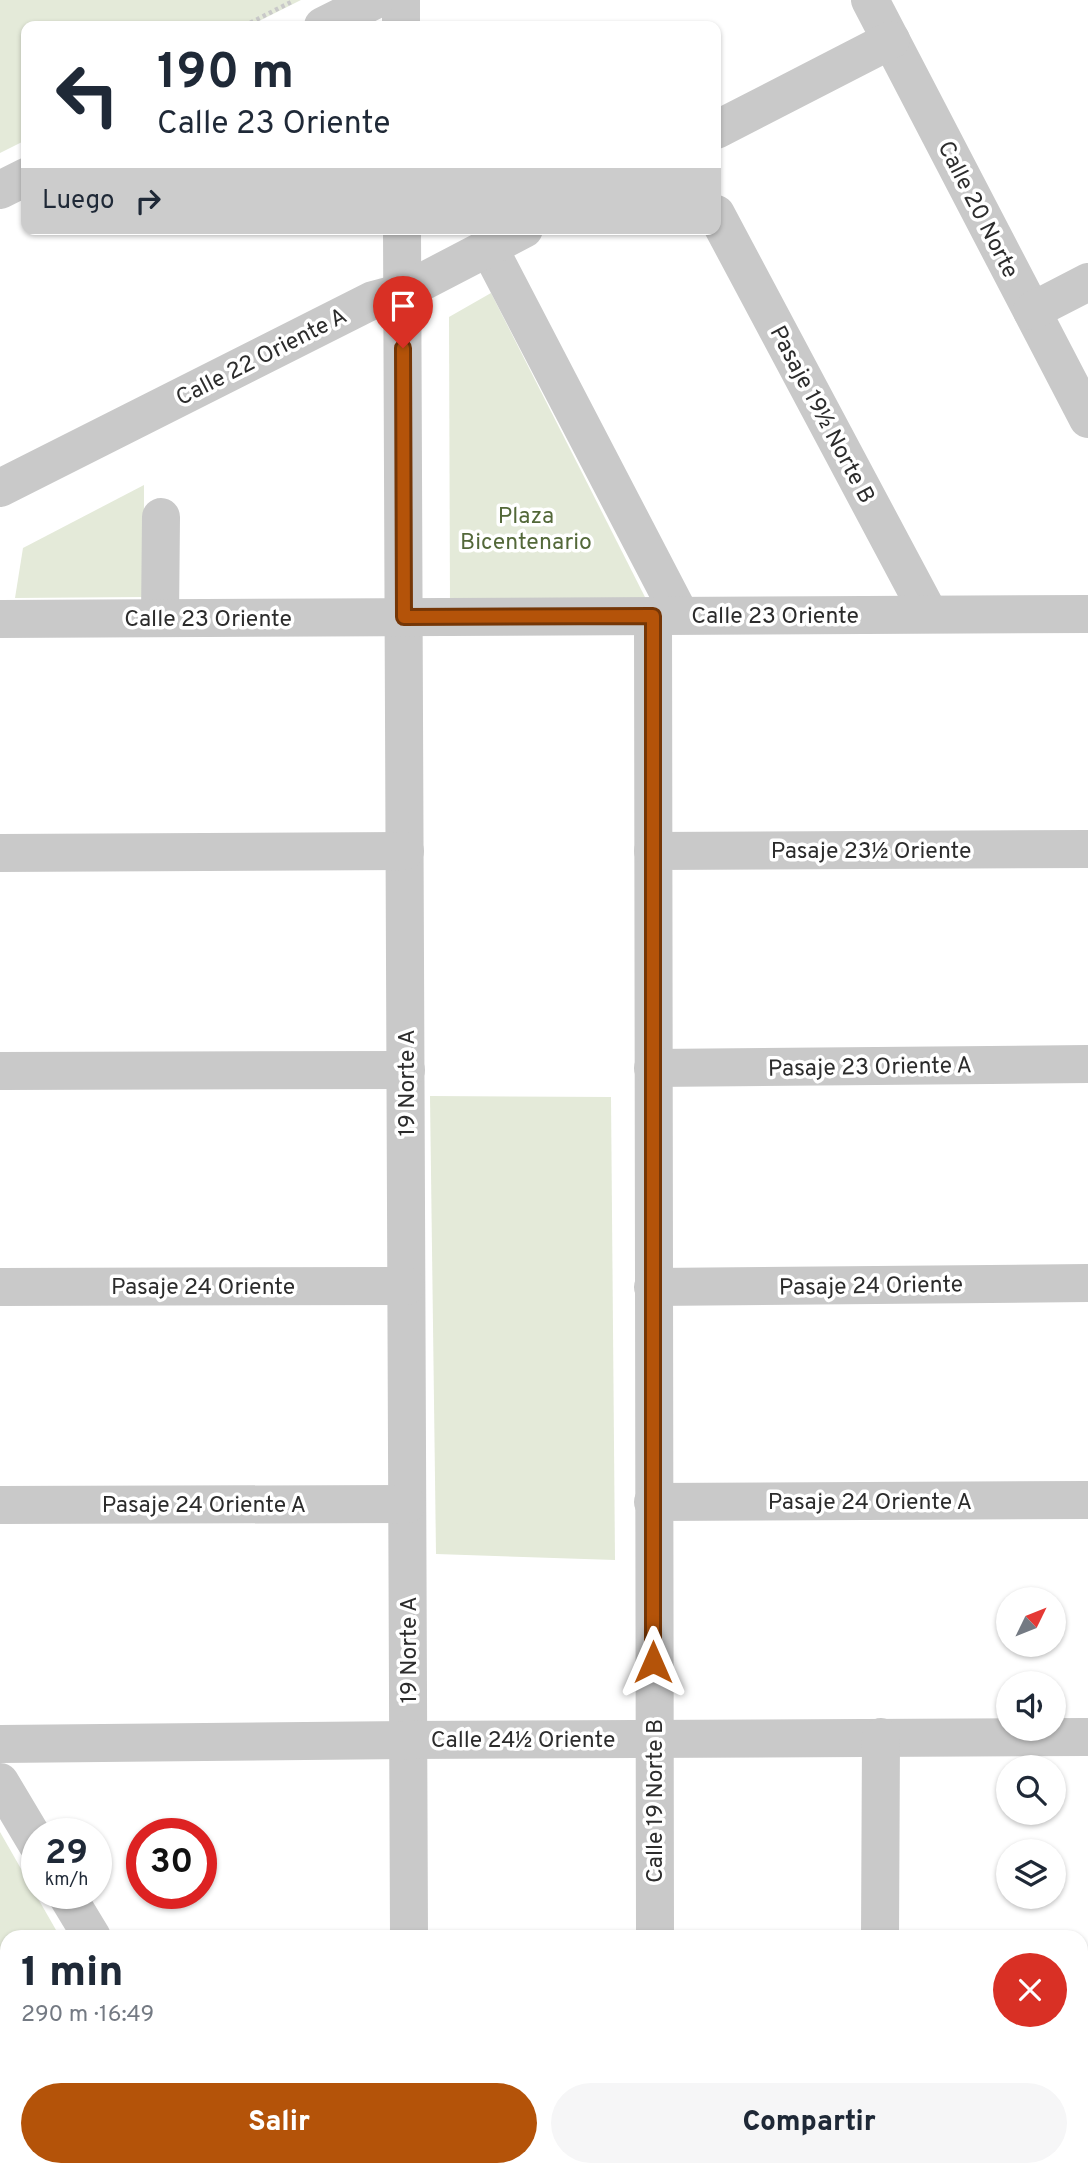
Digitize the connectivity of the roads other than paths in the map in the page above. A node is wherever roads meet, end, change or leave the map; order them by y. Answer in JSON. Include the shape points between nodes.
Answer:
{"nodes":[{"id":1,"x":375,"y":0,"type":"edge"},
{"id":2,"x":401,"y":0,"type":"edge"},
{"id":3,"x":870,"y":0,"type":"edge"},
{"id":4,"x":333,"y":21,"type":"edge"},
{"id":5,"x":401,"y":21,"type":"edge"},
{"id":6,"x":891,"y":40,"type":"junction"},
{"id":7,"x":721,"y":127,"type":"edge"},
{"id":8,"x":21,"y":180,"type":"edge"},
{"id":9,"x":0,"y":190,"type":"edge"},
{"id":10,"x":721,"y":223,"type":"edge"},
{"id":11,"x":402,"y":235,"type":"edge"},
{"id":12,"x":513,"y":235,"type":"edge"},
{"id":13,"x":489,"y":248,"type":"junction"},
{"id":14,"x":1088,"y":282,"type":"edge"},
{"id":15,"x":403,"y":292,"type":"junction"},
{"id":16,"x":1032,"y":311,"type":"junction"},
{"id":17,"x":1088,"y":419,"type":"edge"},
{"id":18,"x":0,"y":488,"type":"edge"},
{"id":19,"x":160,"y":517,"type":"dead end"},
{"id":20,"x":929,"y":614,"type":"junction"},
{"id":21,"x":1088,"y":614,"type":"edge"},
{"id":22,"x":667,"y":616,"type":"junction"},
{"id":23,"x":404,"y":617,"type":"junction"},
{"id":24,"x":160,"y":618,"type":"junction"},
{"id":25,"x":0,"y":619,"type":"edge"},
{"id":26,"x":1088,"y":849,"type":"edge"},
{"id":27,"x":405,"y":851,"type":"junction"},
{"id":28,"x":653,"y":851,"type":"junction"},
{"id":29,"x":0,"y":853,"type":"edge"},
{"id":30,"x":1088,"y":1064,"type":"edge"},
{"id":31,"x":653,"y":1068,"type":"junction"},
{"id":32,"x":406,"y":1070,"type":"junction"},
{"id":33,"x":0,"y":1071,"type":"edge"},
{"id":34,"x":1088,"y":1283,"type":"edge"},
{"id":35,"x":407,"y":1286,"type":"junction"},
{"id":36,"x":0,"y":1287,"type":"edge"},
{"id":37,"x":653,"y":1287,"type":"junction"},
{"id":38,"x":1088,"y":1500,"type":"edge"},
{"id":39,"x":653,"y":1502,"type":"junction"},
{"id":40,"x":407,"y":1504,"type":"junction"},
{"id":41,"x":0,"y":1505,"type":"edge"},
{"id":42,"x":881,"y":1737,"type":"junction"},
{"id":43,"x":1088,"y":1737,"type":"edge"},
{"id":44,"x":653,"y":1738,"type":"junction"},
{"id":45,"x":408,"y":1740,"type":"junction"},
{"id":46,"x":0,"y":1744,"type":"edge"},
{"id":47,"x":0,"y":1782,"type":"edge"},
{"id":48,"x":21,"y":1818,"type":"edge"},
{"id":49,"x":75,"y":1909,"type":"edge"},
{"id":50,"x":88,"y":1930,"type":"edge"},
{"id":51,"x":409,"y":1930,"type":"edge"},
{"id":52,"x":655,"y":1930,"type":"edge"},
{"id":53,"x":880,"y":1930,"type":"edge"}],
"edges":[{"from":1,"to":4,"type":"street"},
{"from":2,"to":5,"type":"street"},
{"from":3,"to":6,"type":"street","name":"Calle 20 Norte"},
{"from":6,"to":7,"type":"street"},
{"from":6,"to":16,"type":"street","name":"Calle 20 Norte"},
{"from":8,"to":9,"type":"street"},
{"from":10,"to":20,"type":"street","name":"Pasaje 19½ Norte B"},
{"from":11,"to":15,"type":"street","name":"19 Norte A"},
{"from":12,"to":13,"type":"street","name":"Calle 22 Oriente A"},
{"from":13,"to":15,"type":"street","name":"Calle 22 Oriente A"},
{"from":13,"to":22,"type":"street"},
{"from":14,"to":16,"type":"street"},
{"from":15,"to":18,"type":"street","name":"Calle 22 Oriente A","via":[[373,300]]},
{"from":15,"to":23,"type":"street","name":"19 Norte A"},
{"from":16,"to":17,"type":"street","name":"Calle 20 Norte"},
{"from":19,"to":24,"type":"street"},
{"from":20,"to":21,"type":"street","name":"Calle 23 Oriente"},
{"from":20,"to":22,"type":"street","name":"Calle 23 Oriente"},
{"from":22,"to":23,"type":"street","name":"Calle 23 Oriente"},
{"from":22,"to":28,"type":"street","name":"Calle 19 Norte B"},
{"from":23,"to":24,"type":"street","name":"Calle 23 Oriente"},
{"from":23,"to":27,"type":"street","name":"19 Norte A"},
{"from":24,"to":25,"type":"street","name":"Calle 23 Oriente"},
{"from":26,"to":28,"type":"street","name":"Pasaje 23½ Oriente"},
{"from":27,"to":29,"type":"street"},
{"from":27,"to":32,"type":"street","name":"19 Norte A"},
{"from":28,"to":31,"type":"street","name":"Calle 19 Norte B"},
{"from":30,"to":31,"type":"street","name":"Pasaje 23 Oriente A"},
{"from":31,"to":37,"type":"street","name":"Calle 19 Norte B"},
{"from":32,"to":33,"type":"street"},
{"from":32,"to":35,"type":"street","name":"19 Norte A"},
{"from":34,"to":37,"type":"street","name":"Pasaje 24 Oriente"},
{"from":35,"to":36,"type":"street","name":"Pasaje 24 Oriente"},
{"from":35,"to":40,"type":"street","name":"19 Norte A"},
{"from":37,"to":39,"type":"street","name":"Calle 19 Norte B"},
{"from":38,"to":39,"type":"street","name":"Pasaje 24 Oriente A"},
{"from":39,"to":44,"type":"street","name":"Calle 19 Norte B"},
{"from":40,"to":41,"type":"street","name":"Pasaje 24 Oriente A"},
{"from":40,"to":45,"type":"street","name":"19 Norte A"},
{"from":42,"to":43,"type":"street","name":"Calle 24½ Oriente"},
{"from":42,"to":44,"type":"street","name":"Calle 24½ Oriente"},
{"from":42,"to":53,"type":"street"},
{"from":44,"to":45,"type":"street","name":"Calle 24½ Oriente"},
{"from":44,"to":52,"type":"street","name":"Calle 19 Norte B"},
{"from":45,"to":46,"type":"street","name":"Calle 24½ Oriente"},
{"from":45,"to":51,"type":"street","name":"19 Norte A"},
{"from":47,"to":48,"type":"street"},
{"from":49,"to":50,"type":"street"}]}
